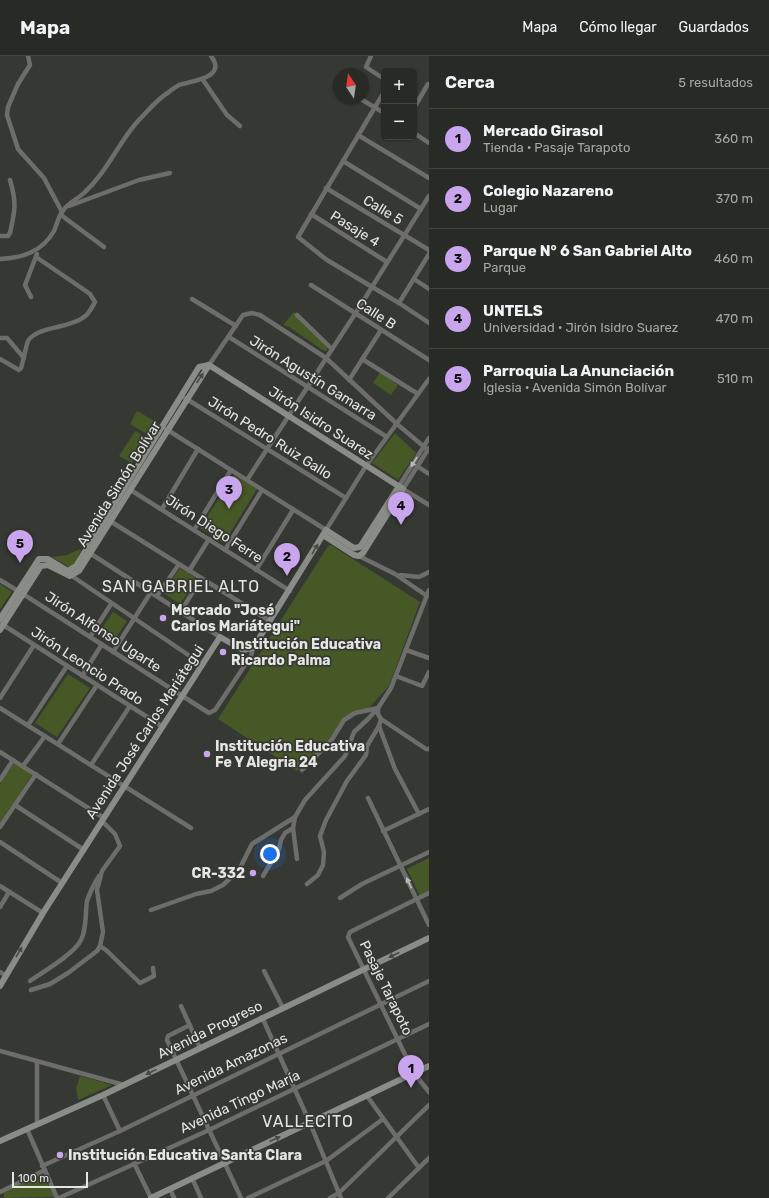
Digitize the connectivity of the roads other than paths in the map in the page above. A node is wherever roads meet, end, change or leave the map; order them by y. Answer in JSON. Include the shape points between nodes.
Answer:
{"nodes":[{"id":1,"x":28,"y":56,"type":"edge"},
{"id":2,"x":211,"y":56,"type":"edge"},
{"id":3,"x":371,"y":56,"type":"edge"},
{"id":4,"x":381,"y":77,"type":"edge"},
{"id":5,"x":202,"y":80,"type":"junction"},
{"id":6,"x":428,"y":84,"type":"edge"},
{"id":7,"x":381,"y":96,"type":"edge"},
{"id":8,"x":369,"y":104,"type":"edge"},
{"id":9,"x":416,"y":104,"type":"edge"},
{"id":10,"x":374,"y":107,"type":"junction"},
{"id":11,"x":381,"y":112,"type":"edge"},
{"id":12,"x":240,"y":126,"type":"dead end"},
{"id":13,"x":417,"y":134,"type":"edge"},
{"id":14,"x":358,"y":135,"type":"junction"},
{"id":15,"x":428,"y":140,"type":"edge"},
{"id":16,"x":343,"y":161,"type":"junction"},
{"id":17,"x":170,"y":173,"type":"dead end"},
{"id":18,"x":429,"y":178,"type":"edge"},
{"id":19,"x":10,"y":180,"type":"dead end"},
{"id":20,"x":326,"y":188,"type":"junction"},
{"id":21,"x":429,"y":196,"type":"edge"},
{"id":22,"x":66,"y":208,"type":"junction"},
{"id":23,"x":421,"y":209,"type":"junction"},
{"id":24,"x":61,"y":214,"type":"junction"},
{"id":25,"x":311,"y":214,"type":"junction"},
{"id":26,"x":404,"y":235,"type":"junction"},
{"id":27,"x":0,"y":236,"type":"edge"},
{"id":28,"x":104,"y":247,"type":"dead end"},
{"id":29,"x":38,"y":250,"type":"junction"},
{"id":30,"x":429,"y":250,"type":"edge"},
{"id":31,"x":429,"y":254,"type":"edge"},
{"id":32,"x":36,"y":257,"type":"junction"},
{"id":33,"x":0,"y":259,"type":"edge"},
{"id":34,"x":387,"y":262,"type":"junction"},
{"id":35,"x":414,"y":279,"type":"junction"},
{"id":36,"x":311,"y":285,"type":"dead end"},
{"id":37,"x":372,"y":287,"type":"junction"},
{"id":38,"x":429,"y":289,"type":"edge"},
{"id":39,"x":31,"y":297,"type":"dead end"},
{"id":40,"x":192,"y":299,"type":"dead end"},
{"id":41,"x":399,"y":303,"type":"junction"},
{"id":42,"x":356,"y":314,"type":"junction"},
{"id":43,"x":297,"y":315,"type":"dead end"},
{"id":44,"x":429,"y":323,"type":"edge"},
{"id":45,"x":236,"y":326,"type":"junction"},
{"id":46,"x":381,"y":330,"type":"junction"},
{"id":47,"x":229,"y":337,"type":"junction"},
{"id":48,"x":0,"y":338,"type":"edge"},
{"id":49,"x":332,"y":349,"type":"junction"},
{"id":50,"x":0,"y":358,"type":"edge"},
{"id":51,"x":24,"y":358,"type":"junction"},
{"id":52,"x":326,"y":358,"type":"junction"},
{"id":53,"x":362,"y":359,"type":"junction"},
{"id":54,"x":429,"y":360,"type":"edge"},
{"id":55,"x":209,"y":365,"type":"junction"},
{"id":56,"x":429,"y":379,"type":"edge"},
{"id":57,"x":350,"y":380,"type":"junction"},
{"id":58,"x":307,"y":387,"type":"junction"},
{"id":59,"x":418,"y":394,"type":"junction"},
{"id":60,"x":184,"y":398,"type":"junction"},
{"id":61,"x":288,"y":416,"type":"junction"},
{"id":62,"x":397,"y":424,"type":"junction"},
{"id":63,"x":165,"y":428,"type":"junction"},
{"id":64,"x":387,"y":437,"type":"junction"},
{"id":65,"x":429,"y":438,"type":"edge"},
{"id":66,"x":267,"y":448,"type":"junction"},
{"id":67,"x":198,"y":449,"type":"junction"},
{"id":68,"x":427,"y":449,"type":"edge"},
{"id":69,"x":366,"y":466,"type":"junction"},
{"id":70,"x":417,"y":466,"type":"junction"},
{"id":71,"x":231,"y":470,"type":"junction"},
{"id":72,"x":429,"y":474,"type":"edge"},
{"id":73,"x":246,"y":480,"type":"junction"},
{"id":74,"x":401,"y":487,"type":"junction"},
{"id":75,"x":128,"y":488,"type":"junction"},
{"id":76,"x":262,"y":490,"type":"junction"},
{"id":77,"x":346,"y":498,"type":"junction"},
{"id":78,"x":429,"y":505,"type":"edge"},
{"id":79,"x":162,"y":510,"type":"junction"},
{"id":80,"x":293,"y":510,"type":"junction"},
{"id":81,"x":110,"y":521,"type":"junction"},
{"id":82,"x":194,"y":530,"type":"junction"},
{"id":83,"x":325,"y":532,"type":"junction"},
{"id":84,"x":209,"y":540,"type":"junction"},
{"id":85,"x":225,"y":550,"type":"junction"},
{"id":86,"x":88,"y":552,"type":"junction"},
{"id":87,"x":359,"y":556,"type":"junction"},
{"id":88,"x":178,"y":564,"type":"junction"},
{"id":89,"x":256,"y":570,"type":"junction"},
{"id":90,"x":189,"y":571,"type":"junction"},
{"id":91,"x":429,"y":572,"type":"edge"},
{"id":92,"x":69,"y":573,"type":"junction"},
{"id":93,"x":395,"y":574,"type":"junction"},
{"id":94,"x":201,"y":579,"type":"junction"},
{"id":95,"x":0,"y":580,"type":"edge"},
{"id":96,"x":429,"y":590,"type":"edge"},
{"id":97,"x":290,"y":591,"type":"junction"},
{"id":98,"x":151,"y":592,"type":"junction"},
{"id":99,"x":20,"y":593,"type":"junction"},
{"id":100,"x":157,"y":596,"type":"junction"},
{"id":101,"x":427,"y":596,"type":"junction"},
{"id":102,"x":111,"y":604,"type":"junction"},
{"id":103,"x":180,"y":611,"type":"junction"},
{"id":104,"x":134,"y":620,"type":"junction"},
{"id":105,"x":270,"y":621,"type":"junction"},
{"id":106,"x":1,"y":624,"type":"edge"},
{"id":107,"x":90,"y":637,"type":"junction"},
{"id":108,"x":220,"y":637,"type":"junction"},
{"id":109,"x":102,"y":644,"type":"junction"},
{"id":110,"x":34,"y":645,"type":"junction"},
{"id":111,"x":254,"y":648,"type":"junction"},
{"id":112,"x":406,"y":650,"type":"junction"},
{"id":113,"x":113,"y":652,"type":"junction"},
{"id":114,"x":429,"y":658,"type":"edge"},
{"id":115,"x":203,"y":665,"type":"junction"},
{"id":116,"x":67,"y":666,"type":"junction"},
{"id":117,"x":429,"y":672,"type":"edge"},
{"id":118,"x":82,"y":676,"type":"junction"},
{"id":119,"x":396,"y":676,"type":"junction"},
{"id":120,"x":97,"y":685,"type":"junction"},
{"id":121,"x":182,"y":697,"type":"junction"},
{"id":122,"x":0,"y":698,"type":"edge"},
{"id":123,"x":130,"y":706,"type":"junction"},
{"id":124,"x":0,"y":708,"type":"edge"},
{"id":125,"x":378,"y":708,"type":"junction"},
{"id":126,"x":381,"y":720,"type":"junction"},
{"id":127,"x":28,"y":725,"type":"junction"},
{"id":128,"x":380,"y":726,"type":"junction"},
{"id":129,"x":163,"y":727,"type":"junction"},
{"id":130,"x":44,"y":736,"type":"junction"},
{"id":131,"x":58,"y":744,"type":"junction"},
{"id":132,"x":429,"y":749,"type":"edge"},
{"id":133,"x":0,"y":752,"type":"edge"},
{"id":134,"x":13,"y":760,"type":"junction"},
{"id":135,"x":92,"y":765,"type":"junction"},
{"id":136,"x":24,"y":766,"type":"junction"},
{"id":137,"x":302,"y":770,"type":"dead end"},
{"id":138,"x":36,"y":774,"type":"junction"},
{"id":139,"x":0,"y":780,"type":"edge"},
{"id":140,"x":125,"y":786,"type":"junction"},
{"id":141,"x":368,"y":798,"type":"dead end"},
{"id":142,"x":15,"y":805,"type":"junction"},
{"id":143,"x":429,"y":809,"type":"edge"},
{"id":144,"x":419,"y":814,"type":"junction"},
{"id":145,"x":295,"y":817,"type":"junction"},
{"id":146,"x":103,"y":820,"type":"junction"},
{"id":147,"x":0,"y":827,"type":"edge"},
{"id":148,"x":191,"y":828,"type":"dead end"},
{"id":149,"x":293,"y":828,"type":"junction"},
{"id":150,"x":383,"y":831,"type":"junction"},
{"id":151,"x":0,"y":842,"type":"edge"},
{"id":152,"x":84,"y":850,"type":"junction"},
{"id":153,"x":429,"y":852,"type":"edge"},
{"id":154,"x":297,"y":859,"type":"dead end"},
{"id":155,"x":401,"y":866,"type":"junction"},
{"id":156,"x":102,"y":871,"type":"junction"},
{"id":157,"x":263,"y":876,"type":"dead end"},
{"id":158,"x":62,"y":883,"type":"junction"},
{"id":159,"x":307,"y":884,"type":"dead end"},
{"id":160,"x":0,"y":886,"type":"edge"},
{"id":161,"x":9,"y":892,"type":"junction"},
{"id":162,"x":429,"y":893,"type":"edge"},
{"id":163,"x":340,"y":898,"type":"dead end"},
{"id":164,"x":416,"y":899,"type":"junction"},
{"id":165,"x":0,"y":907,"type":"edge"},
{"id":166,"x":151,"y":910,"type":"dead end"},
{"id":167,"x":43,"y":913,"type":"junction"},
{"id":168,"x":429,"y":925,"type":"edge"},
{"id":169,"x":429,"y":938,"type":"edge"},
{"id":170,"x":100,"y":946,"type":"junction"},
{"id":171,"x":153,"y":968,"type":"dead end"},
{"id":172,"x":364,"y":969,"type":"junction"},
{"id":173,"x":264,"y":971,"type":"dead end"},
{"id":174,"x":2,"y":974,"type":"edge"},
{"id":175,"x":30,"y":981,"type":"dead end"},
{"id":176,"x":429,"y":981,"type":"edge"},
{"id":177,"x":0,"y":986,"type":"edge"},
{"id":178,"x":31,"y":990,"type":"dead end"},
{"id":179,"x":382,"y":1004,"type":"junction"},
{"id":180,"x":180,"y":1006,"type":"dead end"},
{"id":181,"x":283,"y":1008,"type":"junction"},
{"id":182,"x":262,"y":1017,"type":"junction"},
{"id":183,"x":429,"y":1024,"type":"edge"},
{"id":184,"x":190,"y":1025,"type":"junction"},
{"id":185,"x":398,"y":1039,"type":"junction"},
{"id":186,"x":200,"y":1048,"type":"junction"},
{"id":187,"x":0,"y":1051,"type":"edge"},
{"id":188,"x":279,"y":1053,"type":"junction"},
{"id":189,"x":176,"y":1060,"type":"junction"},
{"id":190,"x":37,"y":1061,"type":"junction"},
{"id":191,"x":429,"y":1066,"type":"edge"},
{"id":192,"x":414,"y":1072,"type":"junction"},
{"id":193,"x":124,"y":1085,"type":"junction"},
{"id":194,"x":294,"y":1088,"type":"junction"},
{"id":195,"x":429,"y":1092,"type":"edge"},
{"id":196,"x":103,"y":1095,"type":"junction"},
{"id":197,"x":192,"y":1096,"type":"junction"},
{"id":198,"x":367,"y":1096,"type":"junction"},
{"id":199,"x":429,"y":1105,"type":"edge"},
{"id":200,"x":383,"y":1120,"type":"junction"},
{"id":201,"x":310,"y":1123,"type":"junction"},
{"id":202,"x":37,"y":1125,"type":"junction"},
{"id":203,"x":27,"y":1129,"type":"junction"},
{"id":204,"x":209,"y":1130,"type":"junction"},
{"id":205,"x":120,"y":1131,"type":"junction"},
{"id":206,"x":395,"y":1137,"type":"junction"},
{"id":207,"x":0,"y":1141,"type":"edge"},
{"id":208,"x":429,"y":1158,"type":"edge"},
{"id":209,"x":326,"y":1161,"type":"junction"},
{"id":210,"x":225,"y":1162,"type":"junction"},
{"id":211,"x":134,"y":1163,"type":"junction"},
{"id":212,"x":44,"y":1168,"type":"junction"},
{"id":213,"x":419,"y":1168,"type":"junction"},
{"id":214,"x":192,"y":1178,"type":"junction"},
{"id":215,"x":170,"y":1189,"type":"junction"},
{"id":216,"x":0,"y":1192,"type":"edge"},
{"id":217,"x":340,"y":1196,"type":"edge"},
{"id":218,"x":394,"y":1196,"type":"edge"},
{"id":219,"x":58,"y":1198,"type":"edge"},
{"id":220,"x":151,"y":1198,"type":"edge"},
{"id":221,"x":174,"y":1198,"type":"edge"},
{"id":222,"x":201,"y":1198,"type":"edge"},
{"id":223,"x":241,"y":1198,"type":"edge"},
{"id":224,"x":248,"y":1198,"type":"edge"},
{"id":225,"x":330,"y":1198,"type":"edge"},
{"id":226,"x":388,"y":1198,"type":"edge"}],
"edges":[{"from":1,"to":24,"type":"street","via":[[30,65],[18,84],[7,115],[18,149],[44,178]]},
{"from":2,"to":5,"type":"street","via":[[215,68]]},
{"from":3,"to":4,"type":"street","via":[[366,67]]},
{"from":5,"to":12,"type":"street","via":[[227,115]]},
{"from":5,"to":22,"type":"street","via":[[167,92],[154,104],[85,193]]},
{"from":6,"to":9,"type":"street"},
{"from":7,"to":10,"type":"street"},
{"from":8,"to":10,"type":"street"},
{"from":10,"to":11,"type":"street"},
{"from":10,"to":14,"type":"street"},
{"from":13,"to":15,"type":"street"},
{"from":14,"to":16,"type":"street"},
{"from":14,"to":18,"type":"street"},
{"from":16,"to":20,"type":"street"},
{"from":16,"to":23,"type":"street"},
{"from":17,"to":22,"type":"street","via":[[139,180]]},
{"from":19,"to":27,"type":"street","via":[[16,203],[8,236]]},
{"from":20,"to":25,"type":"street"},
{"from":20,"to":26,"type":"street","name":"Calle 5"},
{"from":21,"to":23,"type":"street"},
{"from":22,"to":24,"type":"street"},
{"from":23,"to":26,"type":"street"},
{"from":24,"to":28,"type":"street"},
{"from":24,"to":29,"type":"street","via":[[52,234]]},
{"from":25,"to":34,"type":"street","name":"Pasaje 4"},
{"from":25,"to":37,"type":"street","via":[[298,237],[327,260]]},
{"from":26,"to":30,"type":"street","name":"Calle 5"},
{"from":26,"to":34,"type":"street"},
{"from":29,"to":32,"type":"street"},
{"from":29,"to":33,"type":"street","via":[[15,258]]},
{"from":31,"to":35,"type":"street"},
{"from":32,"to":39,"type":"street","via":[[25,285]]},
{"from":32,"to":51,"type":"street","via":[[90,294],[95,302],[86,316],[78,321],[34,335],[29,341]]},
{"from":34,"to":37,"type":"street"},
{"from":35,"to":38,"type":"street"},
{"from":35,"to":41,"type":"street"},
{"from":36,"to":42,"type":"street","name":"Calle B"},
{"from":37,"to":41,"type":"street"},
{"from":37,"to":42,"type":"street"},
{"from":40,"to":45,"type":"street"},
{"from":41,"to":44,"type":"street"},
{"from":42,"to":46,"type":"street","name":"Calle B"},
{"from":42,"to":49,"type":"street"},
{"from":43,"to":49,"type":"street"},
{"from":45,"to":47,"type":"street","name":"Avenida Simón Bolívar"},
{"from":45,"to":52,"type":"street","name":"Avenida Simón Bolívar","via":[[243,315],[252,313],[268,320]]},
{"from":46,"to":53,"type":"street"},
{"from":46,"to":54,"type":"street","name":"Calle B"},
{"from":47,"to":55,"type":"street","name":"Avenida Simón Bolívar"},
{"from":47,"to":58,"type":"street","name":"Jirón Agustín Gamarra"},
{"from":48,"to":51,"type":"street","via":[[7,338]]},
{"from":49,"to":52,"type":"street"},
{"from":50,"to":51,"type":"street","via":[[19,370]]},
{"from":52,"to":57,"type":"street"},
{"from":52,"to":58,"type":"street"},
{"from":53,"to":57,"type":"street"},
{"from":53,"to":59,"type":"street"},
{"from":60,"to":55,"type":"street","name":"Avenida Simón Bolívar","one_way":true},
{"from":55,"to":60,"type":"street","name":"Avenida Simón Bolívar","via":[[200,367]]},
{"from":55,"to":61,"type":"street","name":"Jirón Isidro Suarez"},
{"from":56,"to":59,"type":"street"},
{"from":57,"to":62,"type":"street"},
{"from":58,"to":61,"type":"street"},
{"from":58,"to":64,"type":"street","name":"Jirón Agustín Gamarra"},
{"from":59,"to":62,"type":"street"},
{"from":60,"to":63,"type":"street","name":"Avenida Simón Bolívar"},
{"from":60,"to":66,"type":"street","name":"Jirón Pedro Ruiz Gallo"},
{"from":61,"to":66,"type":"street"},
{"from":61,"to":69,"type":"street","name":"Jirón Isidro Suarez"},
{"from":62,"to":64,"type":"street"},
{"from":62,"to":68,"type":"street"},
{"from":63,"to":67,"type":"street"},
{"from":63,"to":75,"type":"street","name":"Avenida Simón Bolívar"},
{"from":64,"to":69,"type":"street"},
{"from":65,"to":68,"type":"street"},
{"from":66,"to":73,"type":"street"},
{"from":66,"to":77,"type":"street","name":"Jirón Pedro Ruiz Gallo"},
{"from":67,"to":71,"type":"street"},
{"from":67,"to":79,"type":"street"},
{"from":68,"to":70,"type":"street"},
{"from":68,"to":74,"type":"street","one_way":true},
{"from":69,"to":74,"type":"street","name":"Jirón Isidro Suarez"},
{"from":69,"to":77,"type":"street"},
{"from":70,"to":72,"type":"street"},
{"from":70,"to":74,"type":"street"},
{"from":71,"to":73,"type":"street"},
{"from":71,"to":82,"type":"street"},
{"from":73,"to":76,"type":"street"},
{"from":74,"to":78,"type":"street","name":"Jirón Isidro Suarez"},
{"from":74,"to":83,"type":"street","via":[[360,547],[354,548]]},
{"from":74,"to":87,"type":"street"},
{"from":75,"to":79,"type":"street","name":"Jirón Diego Ferre"},
{"from":75,"to":81,"type":"street","name":"Avenida Simón Bolívar"},
{"from":75,"to":86,"type":"street","name":"Avenida Simón Bolívar"},
{"from":76,"to":80,"type":"street"},
{"from":76,"to":85,"type":"street"},
{"from":77,"to":83,"type":"street"},
{"from":79,"to":82,"type":"street","name":"Jirón Diego Ferre"},
{"from":80,"to":83,"type":"street"},
{"from":80,"to":89,"type":"street"},
{"from":81,"to":86,"type":"street","name":"Avenida Simón Bolívar"},
{"from":81,"to":88,"type":"street"},
{"from":82,"to":84,"type":"street","name":"Jirón Diego Ferre"},
{"from":83,"to":87,"type":"street","via":[[354,555]]},
{"from":97,"to":83,"type":"street","one_way":true},
{"from":84,"to":85,"type":"street","name":"Jirón Diego Ferre"},
{"from":84,"to":90,"type":"street"},
{"from":85,"to":89,"type":"street","name":"Jirón Diego Ferre"},
{"from":86,"to":92,"type":"street","name":"Avenida Simón Bolívar","via":[[79,571]]},
{"from":86,"to":98,"type":"street"},
{"from":87,"to":93,"type":"street"},
{"from":88,"to":90,"type":"street"},
{"from":88,"to":100,"type":"street"},
{"from":89,"to":97,"type":"street","name":"Jirón Diego Ferre"},
{"from":90,"to":94,"type":"street"},
{"from":91,"to":93,"type":"street","via":[[412,578]]},
{"from":92,"to":99,"type":"street","via":[[48,565],[41,566]]},
{"from":92,"to":102,"type":"street"},
{"from":93,"to":101,"type":"street"},
{"from":94,"to":103,"type":"street"},
{"from":94,"to":105,"type":"street"},
{"from":95,"to":99,"type":"street","name":"Jirón Alfonso Ugarte"},
{"from":96,"to":101,"type":"street"},
{"from":97,"to":105,"type":"street"},
{"from":98,"to":100,"type":"street"},
{"from":98,"to":104,"type":"street"},
{"from":99,"to":106,"type":"street"},
{"from":99,"to":107,"type":"street","name":"Jirón Alfonso Ugarte"},
{"from":100,"to":103,"type":"street"},
{"from":101,"to":112,"type":"street"},
{"from":102,"to":104,"type":"street"},
{"from":102,"to":107,"type":"street"},
{"from":103,"to":108,"type":"street"},
{"from":104,"to":113,"type":"street"},
{"from":104,"to":115,"type":"street"},
{"from":105,"to":111,"type":"street"},
{"from":106,"to":110,"type":"street","name":"Jirón Leoncio Prado"},
{"from":107,"to":109,"type":"street","name":"Jirón Alfonso Ugarte"},
{"from":108,"to":111,"type":"street","name":"Avenida José Carlos Mariátegui","via":[[243,650]]},
{"from":108,"to":115,"type":"street","name":"Avenida José Carlos Mariátegui"},
{"from":109,"to":113,"type":"street","name":"Jirón Alfonso Ugarte"},
{"from":109,"to":118,"type":"street"},
{"from":110,"to":116,"type":"street","name":"Jirón Leoncio Prado"},
{"from":110,"to":122,"type":"street"},
{"from":111,"to":121,"type":"street","name":"Jirón Alfonso Ugarte","via":[[248,662],[212,712],[209,713]]},
{"from":112,"to":114,"type":"street"},
{"from":112,"to":119,"type":"street"},
{"from":113,"to":121,"type":"street","name":"Jirón Alfonso Ugarte"},
{"from":115,"to":121,"type":"street","name":"Avenida José Carlos Mariátegui"},
{"from":116,"to":118,"type":"street","name":"Jirón Leoncio Prado"},
{"from":116,"to":127,"type":"street"},
{"from":117,"to":119,"type":"street","via":[[424,684],[420,685]]},
{"from":118,"to":120,"type":"street","name":"Jirón Leoncio Prado"},
{"from":119,"to":125,"type":"street","via":[[392,688]]},
{"from":120,"to":123,"type":"street","name":"Jirón Leoncio Prado"},
{"from":120,"to":131,"type":"street"},
{"from":121,"to":129,"type":"street","name":"Avenida José Carlos Mariátegui"},
{"from":123,"to":129,"type":"street","name":"Jirón Leoncio Prado"},
{"from":123,"to":135,"type":"street"},
{"from":124,"to":127,"type":"street"},
{"from":125,"to":126,"type":"street"},
{"from":125,"to":137,"type":"street","via":[[355,713],[344,720],[327,747]]},
{"from":125,"to":145,"type":"street","via":[[354,732],[345,756],[305,800]]},
{"from":126,"to":128,"type":"street"},
{"from":126,"to":132,"type":"street"},
{"from":127,"to":130,"type":"street"},
{"from":128,"to":144,"type":"street","via":[[395,769]]},
{"from":128,"to":159,"type":"street","via":[[367,746],[366,755],[326,820],[320,836],[324,852],[323,865],[318,875]]},
{"from":129,"to":140,"type":"street","name":"Avenida José Carlos Mariátegui"},
{"from":130,"to":131,"type":"street"},
{"from":130,"to":136,"type":"street"},
{"from":131,"to":135,"type":"street"},
{"from":133,"to":134,"type":"street"},
{"from":134,"to":136,"type":"street"},
{"from":134,"to":139,"type":"street"},
{"from":135,"to":140,"type":"street"},
{"from":136,"to":138,"type":"street"},
{"from":138,"to":142,"type":"street"},
{"from":138,"to":146,"type":"street"},
{"from":140,"to":146,"type":"street","name":"Avenida José Carlos Mariátegui"},
{"from":140,"to":148,"type":"street"},
{"from":141,"to":150,"type":"street"},
{"from":142,"to":147,"type":"street"},
{"from":142,"to":152,"type":"street"},
{"from":143,"to":144,"type":"street"},
{"from":144,"to":150,"type":"street"},
{"from":145,"to":149,"type":"street"},
{"from":145,"to":166,"type":"street","via":[[252,844],[239,870],[223,885]]},
{"from":146,"to":152,"type":"street","name":"Avenida José Carlos Mariátegui"},
{"from":146,"to":156,"type":"street","via":[[115,834],[120,846]]},
{"from":149,"to":154,"type":"street"},
{"from":149,"to":157,"type":"street","via":[[285,833]]},
{"from":150,"to":155,"type":"street"},
{"from":151,"to":158,"type":"street"},
{"from":152,"to":158,"type":"street","name":"Avenida José Carlos Mariátegui"},
{"from":153,"to":155,"type":"street"},
{"from":155,"to":163,"type":"street","via":[[362,884]]},
{"from":164,"to":155,"type":"street","one_way":true},
{"from":156,"to":170,"type":"street","via":[[97,890],[103,932]]},
{"from":156,"to":175,"type":"street","via":[[92,886],[87,901],[84,932],[80,941],[64,957]]},
{"from":158,"to":167,"type":"street","name":"Avenida José Carlos Mariátegui"},
{"from":160,"to":161,"type":"street"},
{"from":161,"to":165,"type":"street"},
{"from":161,"to":167,"type":"street"},
{"from":162,"to":164,"type":"street"},
{"from":164,"to":168,"type":"street"},
{"from":164,"to":172,"type":"street","name":"Pasaje Tarapoto","via":[[348,934]]},
{"from":174,"to":167,"type":"street","name":"Avenida José Carlos Mariátegui","one_way":true},
{"from":169,"to":172,"type":"street","name":"Avenida Progreso","one_way":true},
{"from":170,"to":171,"type":"street","via":[[140,984],[155,975]]},
{"from":170,"to":178,"type":"street","via":[[68,973],[50,984]]},
{"from":172,"to":179,"type":"street","name":"Pasaje Tarapoto"},
{"from":172,"to":181,"type":"street","name":"Avenida Progreso"},
{"from":173,"to":181,"type":"street"},
{"from":174,"to":177,"type":"street","name":"Avenida José Carlos Mariátegui"},
{"from":176,"to":179,"type":"street","name":"Avenida Amazonas"},
{"from":179,"to":185,"type":"street","name":"Pasaje Tarapoto"},
{"from":179,"to":188,"type":"street","name":"Avenida Amazonas"},
{"from":180,"to":184,"type":"street"},
{"from":181,"to":182,"type":"street","name":"Avenida Progreso"},
{"from":182,"to":186,"type":"street","name":"Avenida Progreso"},
{"from":182,"to":188,"type":"street"},
{"from":183,"to":185,"type":"street","name":"Avenida Tingo María"},
{"from":184,"to":186,"type":"street"},
{"from":184,"to":189,"type":"street","via":[[167,1038]]},
{"from":185,"to":192,"type":"street","name":"Pasaje Tarapoto"},
{"from":185,"to":194,"type":"street","name":"Avenida Tingo María"},
{"from":186,"to":189,"type":"street","name":"Avenida Progreso"},
{"from":187,"to":190,"type":"street"},
{"from":188,"to":194,"type":"street"},
{"from":188,"to":197,"type":"street","name":"Avenida Amazonas"},
{"from":189,"to":193,"type":"street","name":"Avenida Progreso","one_way":true},
{"from":189,"to":197,"type":"street"},
{"from":190,"to":193,"type":"street"},
{"from":190,"to":202,"type":"street"},
{"from":191,"to":192,"type":"street"},
{"from":192,"to":195,"type":"street","name":"Pasaje Tarapoto"},
{"from":192,"to":198,"type":"street"},
{"from":193,"to":196,"type":"street","name":"Avenida Progreso"},
{"from":194,"to":201,"type":"street"},
{"from":194,"to":204,"type":"street","name":"Avenida Tingo María"},
{"from":196,"to":202,"type":"street","name":"Avenida Progreso"},
{"from":196,"to":205,"type":"street"},
{"from":197,"to":204,"type":"street"},
{"from":197,"to":205,"type":"street","name":"Avenida Amazonas"},
{"from":198,"to":200,"type":"street"},
{"from":198,"to":201,"type":"street"},
{"from":199,"to":206,"type":"street"},
{"from":200,"to":206,"type":"street"},
{"from":200,"to":209,"type":"street"},
{"from":201,"to":209,"type":"street"},
{"from":210,"to":201,"type":"street","one_way":true},
{"from":202,"to":203,"type":"street","name":"Avenida Progreso"},
{"from":203,"to":207,"type":"street","name":"Avenida Progreso"},
{"from":203,"to":212,"type":"street"},
{"from":204,"to":210,"type":"street"},
{"from":204,"to":211,"type":"street","name":"Avenida Tingo María"},
{"from":205,"to":212,"type":"street","name":"Avenida Amazonas"},
{"from":206,"to":213,"type":"street"},
{"from":206,"to":217,"type":"street"},
{"from":208,"to":213,"type":"street"},
{"from":209,"to":217,"type":"street"},
{"from":209,"to":224,"type":"street"},
{"from":210,"to":214,"type":"street"},
{"from":210,"to":223,"type":"street"},
{"from":211,"to":219,"type":"street","name":"Avenida Tingo María"},
{"from":211,"to":220,"type":"street"},
{"from":212,"to":216,"type":"street","name":"Avenida Amazonas"},
{"from":212,"to":219,"type":"street"},
{"from":213,"to":218,"type":"street"},
{"from":214,"to":215,"type":"street"},
{"from":214,"to":222,"type":"street"},
{"from":215,"to":220,"type":"street"},
{"from":215,"to":221,"type":"street"},
{"from":217,"to":225,"type":"street"},
{"from":218,"to":226,"type":"street"}]}
